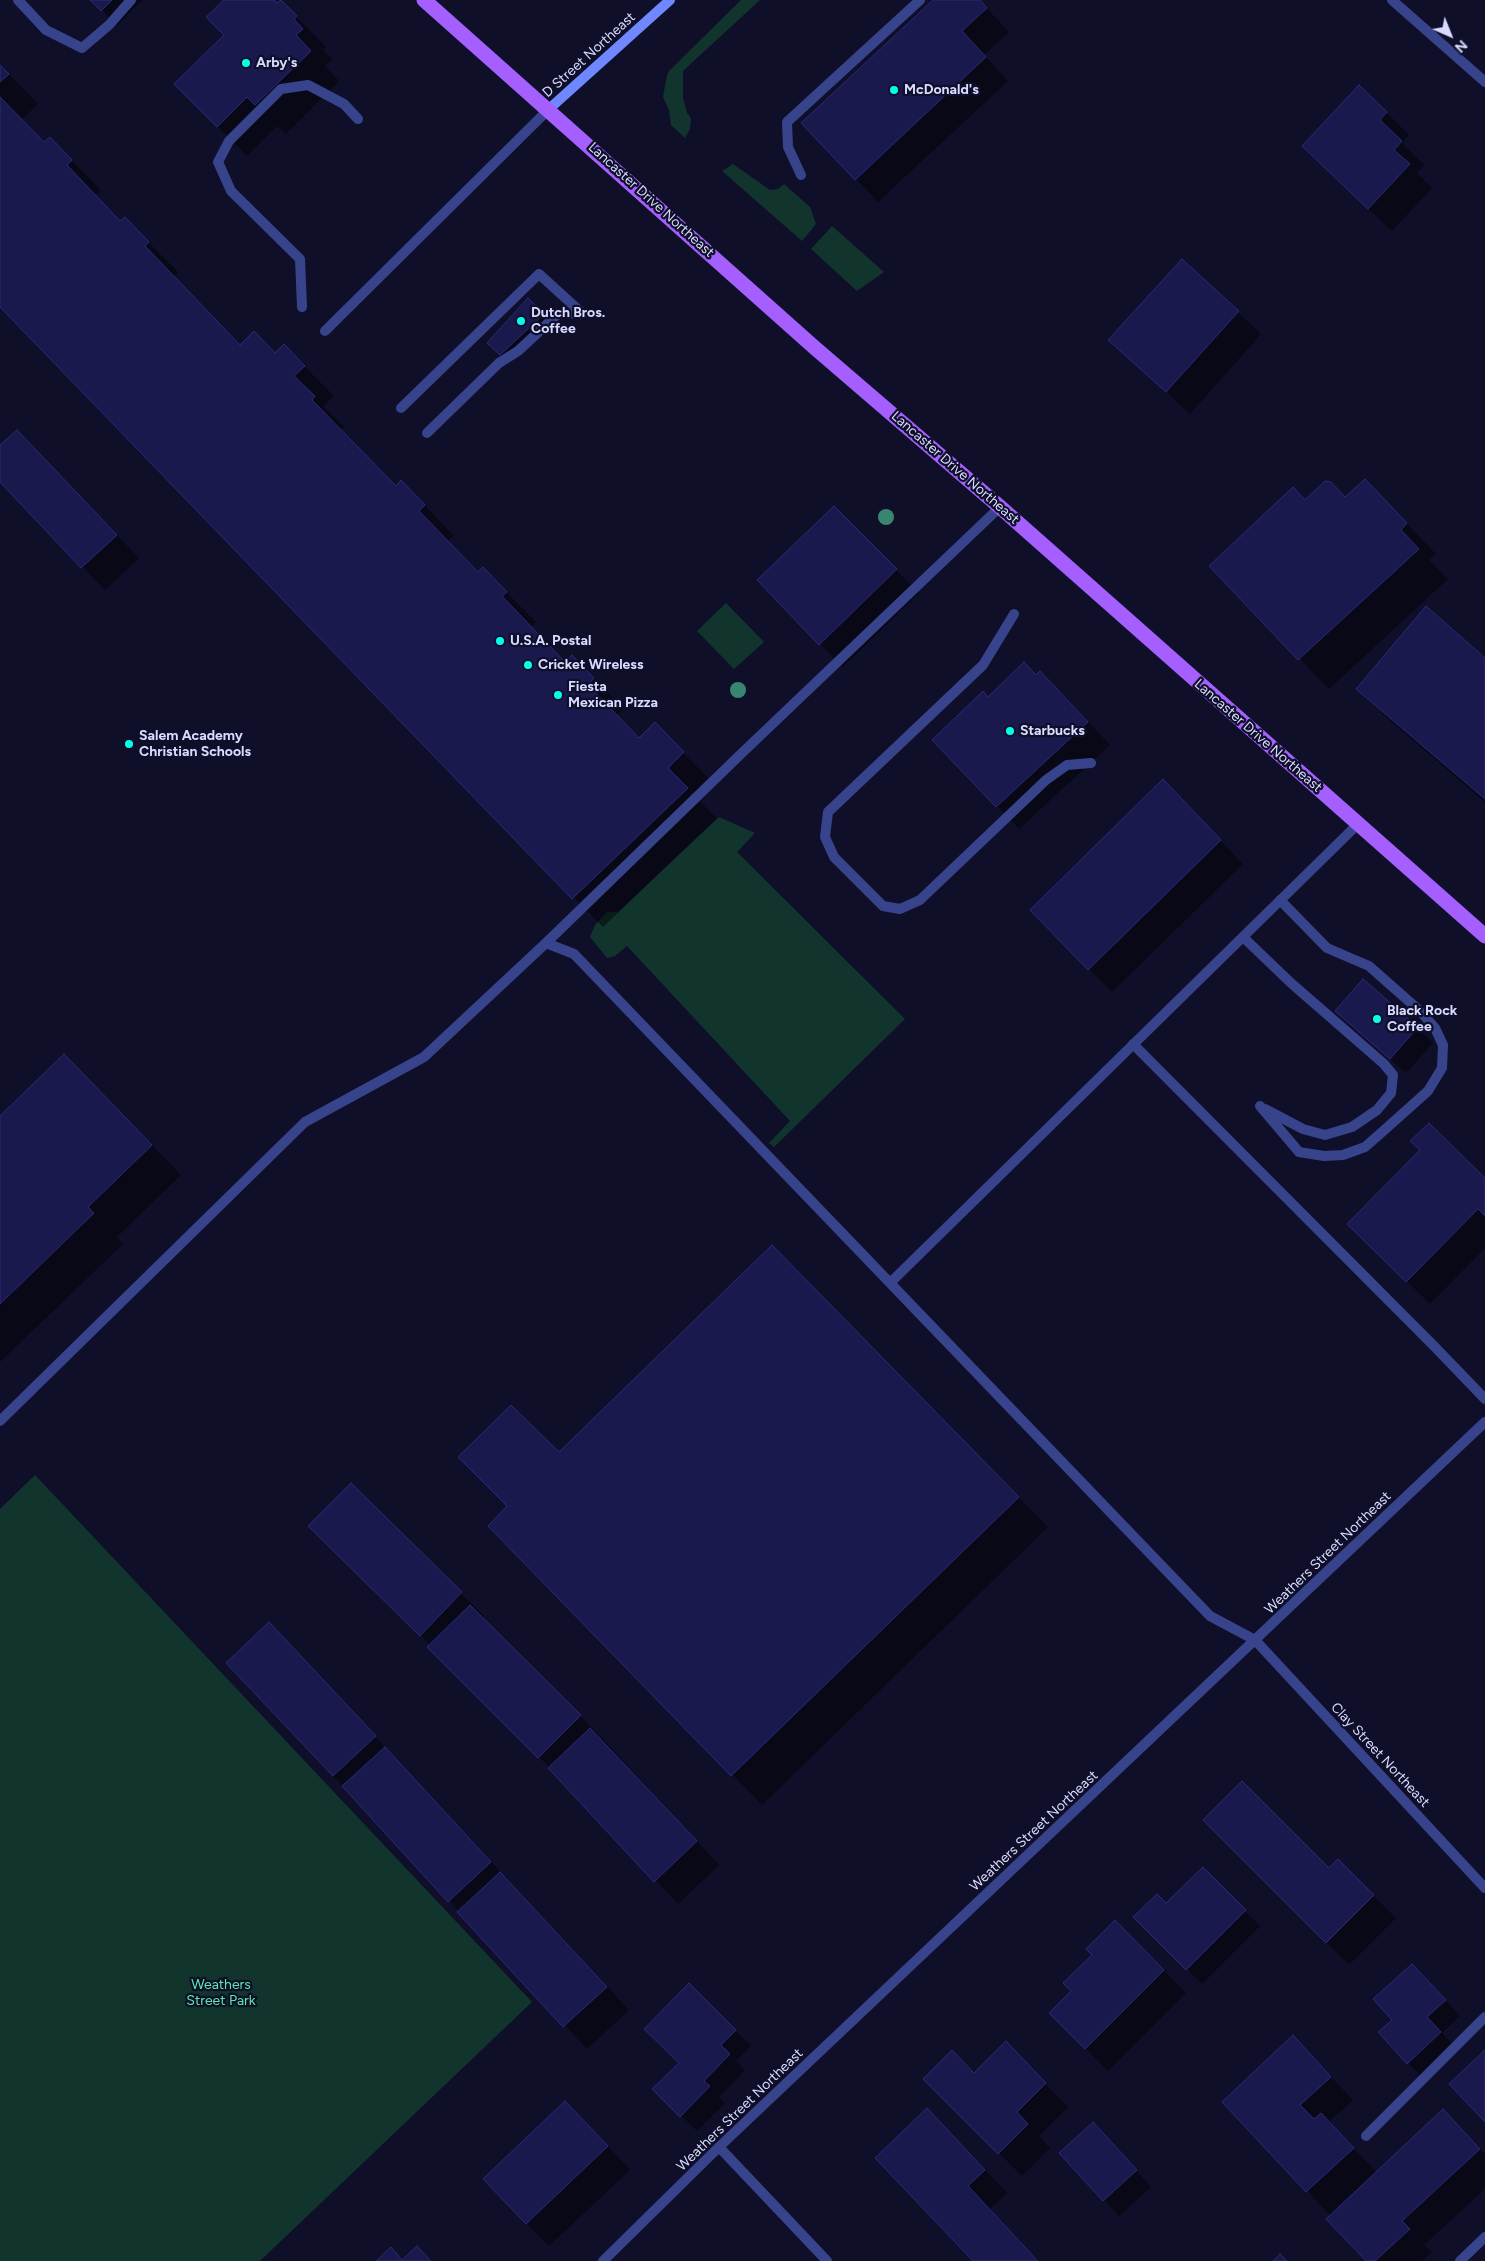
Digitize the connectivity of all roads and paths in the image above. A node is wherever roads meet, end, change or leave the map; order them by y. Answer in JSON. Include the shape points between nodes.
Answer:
{"nodes":[{"id":1,"x":18,"y":0,"type":"edge"},
{"id":2,"x":131,"y":0,"type":"edge"},
{"id":3,"x":424,"y":0,"type":"edge"},
{"id":4,"x":670,"y":0,"type":"edge"},
{"id":5,"x":920,"y":0,"type":"edge"},
{"id":6,"x":1392,"y":0,"type":"edge"},
{"id":7,"x":1485,"y":82,"type":"edge"},
{"id":8,"x":549,"y":109,"type":"junction"},
{"id":9,"x":358,"y":119,"type":"dead end"},
{"id":10,"x":801,"y":174,"type":"dead end"},
{"id":11,"x":302,"y":307,"type":"dead end"},
{"id":12,"x":325,"y":331,"type":"dead end"},
{"id":13,"x":401,"y":408,"type":"dead end"},
{"id":14,"x":427,"y":433,"type":"dead end"},
{"id":15,"x":1000,"y":507,"type":"junction"},
{"id":16,"x":1014,"y":614,"type":"dead end"},
{"id":17,"x":1092,"y":763,"type":"dead end"},
{"id":18,"x":1358,"y":824,"type":"junction"},
{"id":19,"x":1280,"y":900,"type":"junction"},
{"id":20,"x":1485,"y":936,"type":"edge"},
{"id":21,"x":1243,"y":937,"type":"junction"},
{"id":22,"x":546,"y":944,"type":"junction"},
{"id":23,"x":1133,"y":1044,"type":"junction"},
{"id":24,"x":890,"y":1283,"type":"junction"},
{"id":25,"x":1485,"y":1399,"type":"edge"},
{"id":26,"x":0,"y":1421,"type":"edge"},
{"id":27,"x":1485,"y":1422,"type":"edge"},
{"id":28,"x":1256,"y":1640,"type":"junction"},
{"id":29,"x":1485,"y":1888,"type":"edge"},
{"id":30,"x":1485,"y":2017,"type":"edge"},
{"id":31,"x":1366,"y":2136,"type":"dead end"},
{"id":32,"x":720,"y":2147,"type":"junction"},
{"id":33,"x":1485,"y":2237,"type":"edge"},
{"id":34,"x":603,"y":2261,"type":"edge"},
{"id":35,"x":827,"y":2261,"type":"edge"},
{"id":36,"x":1460,"y":2261,"type":"edge"}],
"edges":[{"from":1,"to":2,"type":"street","via":[[46,30],[82,48]]},
{"from":3,"to":8,"type":"main road","name":"Lancaster Drive Northeast"},
{"from":4,"to":8,"type":"street","name":"D Street Northeast"},
{"from":5,"to":10,"type":"street","via":[[787,122],[788,147]]},
{"from":6,"to":7,"type":"street"},
{"from":8,"to":12,"type":"street"},
{"from":8,"to":15,"type":"main road","name":"Lancaster Drive Northeast","via":[[815,348]]},
{"from":9,"to":11,"type":"street","via":[[344,104],[308,85],[281,89],[229,141],[218,162],[231,191],[300,259]]},
{"from":13,"to":14,"type":"street","via":[[539,274],[583,314],[559,313],[518,352],[498,363]]},
{"from":15,"to":18,"type":"main road","name":"Lancaster Drive Northeast"},
{"from":15,"to":22,"type":"street"},
{"from":16,"to":17,"type":"street","via":[[983,665],[828,812],[825,837],[834,857],[883,906],[900,909],[920,900],[1046,780],[1067,765]]},
{"from":18,"to":19,"type":"street"},
{"from":18,"to":20,"type":"main road","name":"Lancaster Drive Northeast"},
{"from":19,"to":21,"type":"street"},
{"from":19,"to":21,"type":"street","via":[[1326,948],[1369,966],[1420,1011],[1435,1028],[1443,1045],[1442,1068],[1428,1091],[1365,1147],[1343,1155],[1299,1152],[1260,1106],[1303,1129],[1326,1135],[1352,1127],[1377,1110],[1391,1093],[1393,1075]]},
{"from":21,"to":23,"type":"street"},
{"from":22,"to":24,"type":"street","name":"Clay Street Northeast","via":[[574,954]]},
{"from":22,"to":26,"type":"street","via":[[424,1057],[305,1122]]},
{"from":23,"to":24,"type":"street"},
{"from":23,"to":25,"type":"street"},
{"from":24,"to":28,"type":"street","name":"Clay Street Northeast","via":[[1210,1616]]},
{"from":27,"to":28,"type":"street","name":"Weathers Street Northeast"},
{"from":28,"to":29,"type":"street","name":"Clay Street Northeast"},
{"from":28,"to":32,"type":"street","name":"Weathers Street Northeast"},
{"from":30,"to":31,"type":"street"},
{"from":32,"to":34,"type":"street","name":"Weathers Street Northeast"},
{"from":32,"to":35,"type":"street"},
{"from":33,"to":36,"type":"street"}]}
